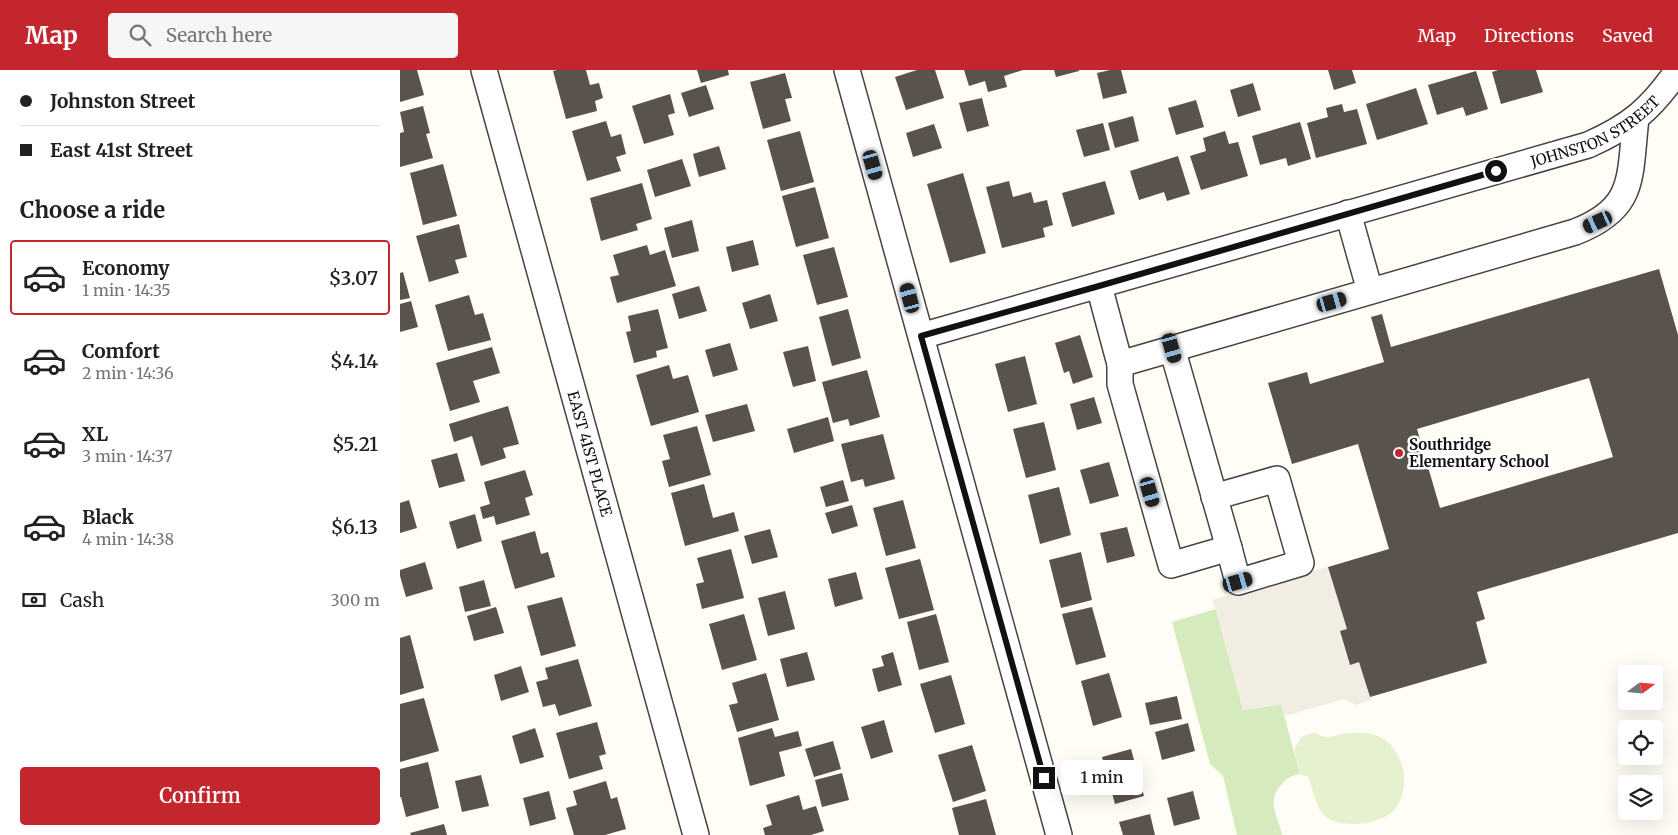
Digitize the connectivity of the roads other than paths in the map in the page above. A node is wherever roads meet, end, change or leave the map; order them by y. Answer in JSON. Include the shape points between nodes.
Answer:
{"nodes":[{"id":1,"x":484,"y":70,"type":"edge"},
{"id":2,"x":847,"y":70,"type":"edge"},
{"id":3,"x":1678,"y":70,"type":"edge"},
{"id":4,"x":1636,"y":118,"type":"junction"},
{"id":5,"x":1348,"y":213,"type":"junction"},
{"id":6,"x":1099,"y":286,"type":"junction"},
{"id":7,"x":1370,"y":291,"type":"junction"},
{"id":8,"x":921,"y":336,"type":"junction"},
{"id":9,"x":1172,"y":348,"type":"junction"},
{"id":10,"x":1120,"y":364,"type":"junction"},
{"id":11,"x":1214,"y":497,"type":"junction"},
{"id":12,"x":1229,"y":548,"type":"junction"},
{"id":13,"x":696,"y":835,"type":"edge"},
{"id":14,"x":1060,"y":835,"type":"edge"}],
"edges":[{"from":1,"to":13,"type":"street","name":"EAST 41ST PLACE"},
{"from":2,"to":8,"type":"street"},
{"from":3,"to":4,"type":"street","name":"JOHNSTON STREET","via":[[1661,94]]},
{"from":4,"to":5,"type":"street","name":"JOHNSTON STREET","via":[[1614,134],[1588,145]]},
{"from":4,"to":7,"type":"street","via":[[1625,194],[1598,222],[1574,232]]},
{"from":5,"to":6,"type":"street","name":"JOHNSTON STREET"},
{"from":5,"to":7,"type":"street"},
{"from":6,"to":8,"type":"street","name":"JOHNSTON STREET"},
{"from":6,"to":10,"type":"street"},
{"from":7,"to":9,"type":"street"},
{"from":8,"to":14,"type":"street"},
{"from":9,"to":10,"type":"street"},
{"from":9,"to":11,"type":"street"},
{"from":10,"to":12,"type":"street","via":[[1120,384],[1171,565]]},
{"from":11,"to":12,"type":"street"},
{"from":11,"to":12,"type":"street","via":[[1277,479],[1302,563],[1238,582]]}]}
